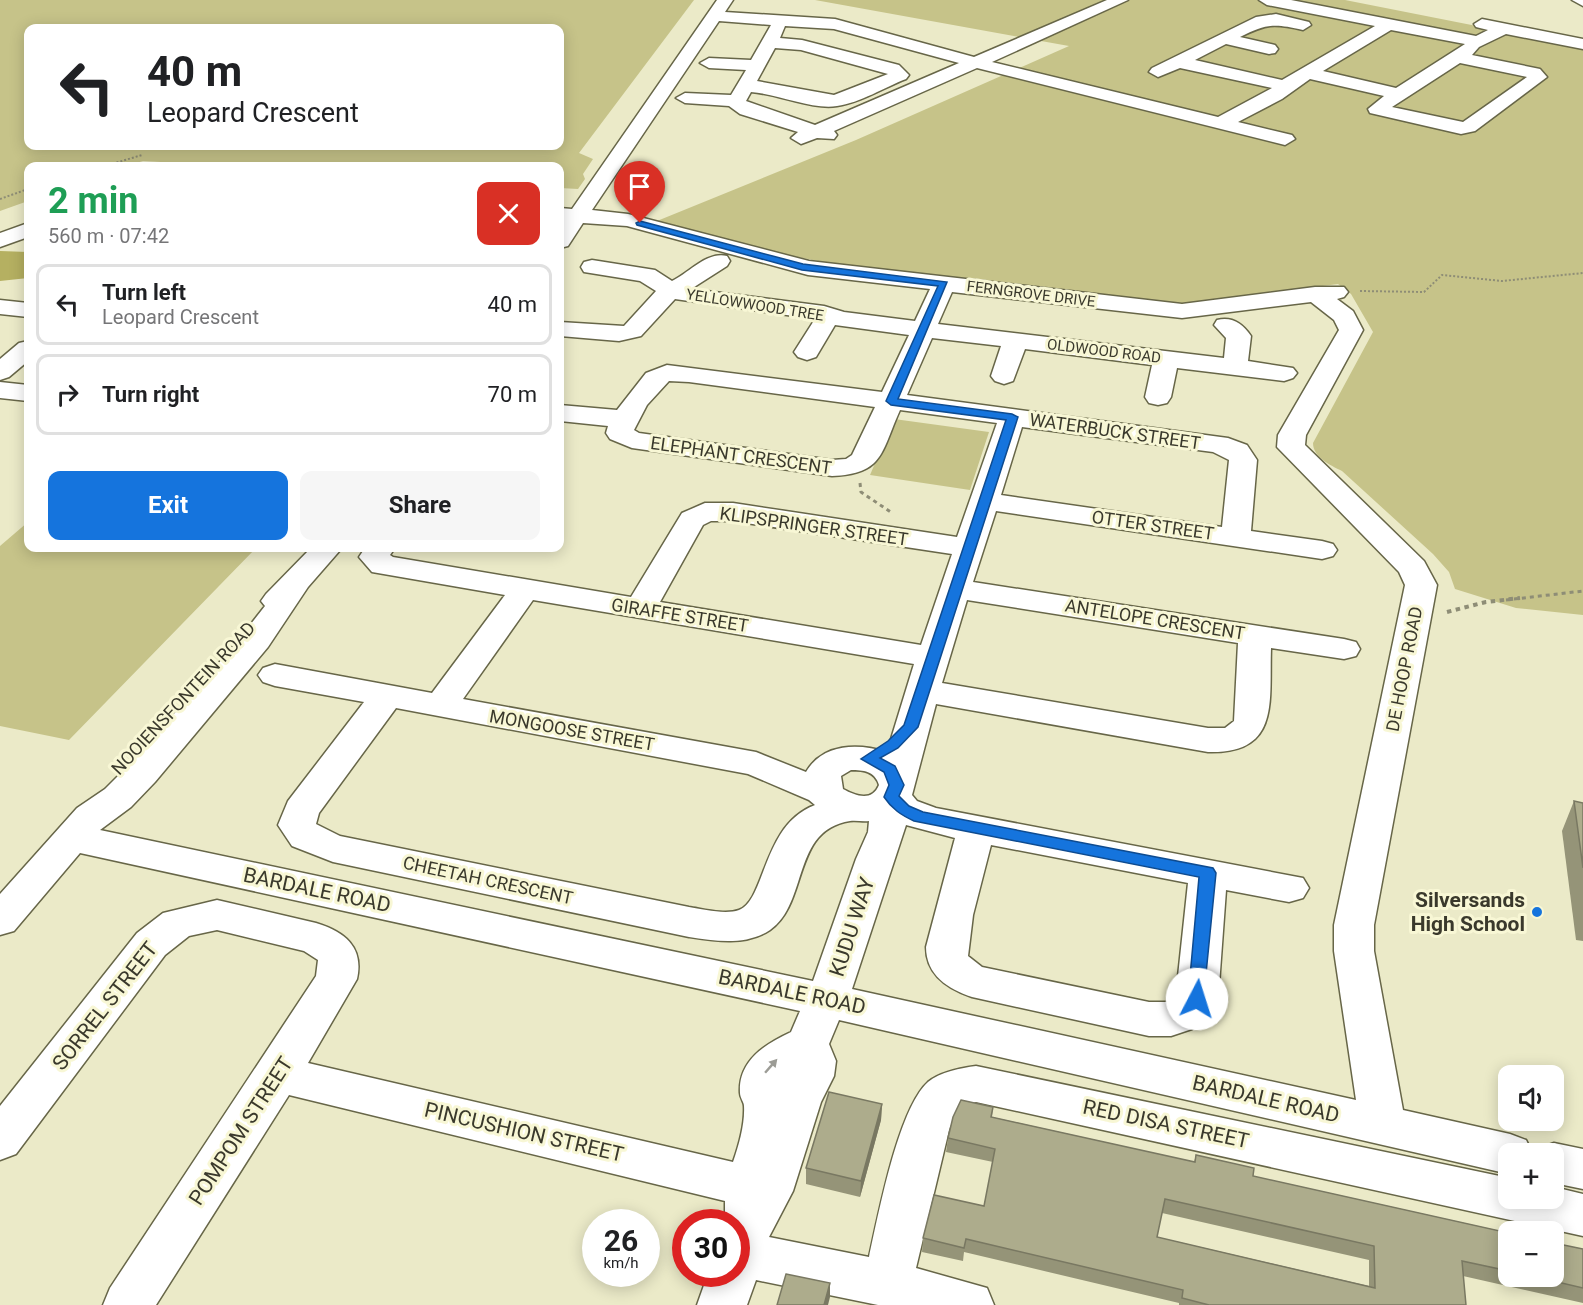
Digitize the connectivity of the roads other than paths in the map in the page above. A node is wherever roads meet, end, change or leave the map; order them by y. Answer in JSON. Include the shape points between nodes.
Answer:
{"nodes":[{"id":1,"x":725,"y":0,"type":"edge"},
{"id":2,"x":1120,"y":0,"type":"edge"},
{"id":3,"x":1267,"y":0,"type":"edge"},
{"id":4,"x":860,"y":14,"type":"dead end"},
{"id":5,"x":714,"y":16,"type":"junction"},
{"id":6,"x":1471,"y":22,"type":"dead end"},
{"id":7,"x":835,"y":24,"type":"junction"},
{"id":8,"x":1504,"y":28,"type":"junction"},
{"id":9,"x":1322,"y":29,"type":"dead end"},
{"id":10,"x":1383,"y":29,"type":"dead end"},
{"id":11,"x":729,"y":31,"type":"dead end"},
{"id":12,"x":774,"y":34,"type":"junction"},
{"id":13,"x":1345,"y":34,"type":"dead end"},
{"id":14,"x":1225,"y":39,"type":"junction"},
{"id":15,"x":1366,"y":39,"type":"junction"},
{"id":16,"x":1583,"y":44,"type":"edge"},
{"id":17,"x":1269,"y":49,"type":"dead end"},
{"id":18,"x":973,"y":62,"type":"junction"},
{"id":19,"x":1179,"y":62,"type":"junction"},
{"id":20,"x":709,"y":63,"type":"dead end"},
{"id":21,"x":756,"y":65,"type":"junction"},
{"id":22,"x":1158,"y":72,"type":"dead end"},
{"id":23,"x":1308,"y":73,"type":"junction"},
{"id":24,"x":1285,"y":86,"type":"junction"},
{"id":25,"x":740,"y":93,"type":"junction"},
{"id":26,"x":1399,"y":94,"type":"junction"},
{"id":27,"x":685,"y":98,"type":"dead end"},
{"id":28,"x":1377,"y":109,"type":"junction"},
{"id":29,"x":1358,"y":121,"type":"dead end"},
{"id":30,"x":1221,"y":123,"type":"junction"},
{"id":31,"x":808,"y":134,"type":"junction"},
{"id":32,"x":840,"y":138,"type":"dead end"},
{"id":33,"x":1285,"y":139,"type":"dead end"},
{"id":34,"x":568,"y":214,"type":"edge"},
{"id":35,"x":24,"y":231,"type":"edge"},
{"id":36,"x":0,"y":240,"type":"edge"},
{"id":37,"x":719,"y":261,"type":"dead end"},
{"id":38,"x":592,"y":267,"type":"dead end"},
{"id":39,"x":944,"y":284,"type":"junction"},
{"id":40,"x":840,"y":285,"type":"dead end"},
{"id":41,"x":670,"y":290,"type":"junction"},
{"id":42,"x":1330,"y":292,"type":"joint"},
{"id":43,"x":0,"y":307,"type":"edge"},
{"id":44,"x":1037,"y":309,"type":"dead end"},
{"id":45,"x":24,"y":310,"type":"edge"},
{"id":46,"x":827,"y":314,"type":"junction"},
{"id":47,"x":1122,"y":319,"type":"dead end"},
{"id":48,"x":1226,"y":325,"type":"dead end"},
{"id":49,"x":564,"y":328,"type":"edge"},
{"id":50,"x":923,"y":329,"type":"junction"},
{"id":51,"x":1021,"y":341,"type":"junction"},
{"id":52,"x":24,"y":351,"type":"edge"},
{"id":53,"x":807,"y":352,"type":"dead end"},
{"id":54,"x":1113,"y":352,"type":"junction"},
{"id":55,"x":1166,"y":359,"type":"junction"},
{"id":56,"x":1235,"y":367,"type":"junction"},
{"id":57,"x":0,"y":372,"type":"edge"},
{"id":58,"x":1284,"y":374,"type":"dead end"},
{"id":59,"x":1004,"y":376,"type":"dead end"},
{"id":60,"x":0,"y":390,"type":"edge"},
{"id":61,"x":24,"y":393,"type":"edge"},
{"id":62,"x":1158,"y":397,"type":"dead end"},
{"id":63,"x":891,"y":401,"type":"junction"},
{"id":64,"x":564,"y":412,"type":"edge"},
{"id":65,"x":1012,"y":417,"type":"junction"},
{"id":66,"x":624,"y":418,"type":"junction"},
{"id":67,"x":984,"y":501,"type":"junction"},
{"id":68,"x":1236,"y":537,"type":"junction"},
{"id":69,"x":969,"y":548,"type":"junction"},
{"id":70,"x":1322,"y":550,"type":"dead end"},
{"id":71,"x":323,"y":552,"type":"edge"},
{"id":72,"x":377,"y":552,"type":"edge"},
{"id":73,"x":525,"y":589,"type":"junction"},
{"id":74,"x":955,"y":589,"type":"junction"},
{"id":75,"x":640,"y":608,"type":"junction"},
{"id":76,"x":1255,"y":635,"type":"junction"},
{"id":77,"x":1344,"y":649,"type":"dead end"},
{"id":78,"x":933,"y":657,"type":"junction"},
{"id":79,"x":275,"y":675,"type":"dead end"},
{"id":80,"x":924,"y":691,"type":"junction"},
{"id":81,"x":387,"y":696,"type":"junction"},
{"id":82,"x":440,"y":706,"type":"junction"},
{"id":83,"x":911,"y":727,"type":"junction"},
{"id":84,"x":859,"y":758,"type":"junction"},
{"id":85,"x":756,"y":764,"type":"junction"},
{"id":86,"x":836,"y":799,"type":"junction"},
{"id":87,"x":888,"y":813,"type":"junction"},
{"id":88,"x":81,"y":827,"type":"junction"},
{"id":89,"x":977,"y":829,"type":"junction"},
{"id":90,"x":1208,"y":873,"type":"junction"},
{"id":91,"x":1289,"y":888,"type":"dead end"},
{"id":92,"x":0,"y":920,"type":"edge"},
{"id":93,"x":337,"y":952,"type":"joint"},
{"id":94,"x":826,"y":1000,"type":"junction"},
{"id":95,"x":278,"y":1074,"type":"junction"},
{"id":96,"x":1383,"y":1126,"type":"junction"},
{"id":97,"x":0,"y":1140,"type":"edge"},
{"id":98,"x":1498,"y":1151,"type":"edge"},
{"id":99,"x":1564,"y":1165,"type":"edge"},
{"id":100,"x":1583,"y":1169,"type":"edge"},
{"id":101,"x":680,"y":1209,"type":"edge"},
{"id":102,"x":750,"y":1210,"type":"edge"},
{"id":103,"x":1583,"y":1215,"type":"edge"},
{"id":104,"x":750,"y":1232,"type":"edge"},
{"id":105,"x":888,"y":1284,"type":"junction"},
{"id":106,"x":728,"y":1287,"type":"edge"},
{"id":107,"x":128,"y":1305,"type":"edge"},
{"id":108,"x":722,"y":1305,"type":"edge"},
{"id":109,"x":969,"y":1305,"type":"edge"}],
"edges":[{"from":1,"to":5,"type":"street"},
{"from":2,"to":18,"type":"street"},
{"from":3,"to":8,"type":"street","via":[[1478,42]]},
{"from":4,"to":7,"type":"street"},
{"from":5,"to":7,"type":"street"},
{"from":5,"to":34,"type":"street","via":[[617,156],[599,161],[590,172],[601,179]]},
{"from":6,"to":8,"type":"street"},
{"from":7,"to":18,"type":"street"},
{"from":8,"to":16,"type":"street"},
{"from":9,"to":14,"type":"street","via":[[1269,19]]},
{"from":10,"to":15,"type":"street"},
{"from":11,"to":12,"type":"street"},
{"from":12,"to":21,"type":"street"},
{"from":12,"to":25,"type":"street","via":[[893,69],[900,75],[836,101],[774,88]]},
{"from":13,"to":15,"type":"street"},
{"from":14,"to":17,"type":"street"},
{"from":14,"to":19,"type":"street"},
{"from":15,"to":23,"type":"street"},
{"from":18,"to":30,"type":"street"},
{"from":18,"to":31,"type":"street"},
{"from":19,"to":22,"type":"street"},
{"from":19,"to":24,"type":"street"},
{"from":20,"to":21,"type":"street"},
{"from":21,"to":25,"type":"street"},
{"from":23,"to":24,"type":"street"},
{"from":23,"to":26,"type":"street"},
{"from":24,"to":30,"type":"street","via":[[1266,101]]},
{"from":25,"to":27,"type":"street"},
{"from":25,"to":31,"type":"street","via":[[741,108]]},
{"from":26,"to":28,"type":"street"},
{"from":26,"to":28,"type":"street","via":[[1464,53],[1538,77],[1468,127]]},
{"from":28,"to":29,"type":"street"},
{"from":30,"to":33,"type":"street"},
{"from":31,"to":32,"type":"street"},
{"from":34,"to":39,"type":"street","name":"FERNGROVE DRIVE","via":[[633,221],[808,268]]},
{"from":35,"to":36,"type":"street"},
{"from":37,"to":41,"type":"street"},
{"from":38,"to":41,"type":"street","name":"YELLOWWOOD TREE","via":[[647,275]]},
{"from":39,"to":42,"type":"street","name":"FERNGROVE DRIVE","via":[[1188,312]]},
{"from":39,"to":50,"type":"street","name":"ELEPHANT CRESCENT"},
{"from":40,"to":46,"type":"street"},
{"from":41,"to":46,"type":"street","name":"YELLOWWOOD TREE","via":[[689,296]]},
{"from":41,"to":49,"type":"street","via":[[633,332]]},
{"from":42,"to":96,"type":"street","name":"DE HOOP ROAD","via":[[1351,330],[1292,435],[1291,447],[1413,568],[1421,585],[1354,925],[1354,951]]},
{"from":43,"to":45,"type":"street"},
{"from":44,"to":51,"type":"street"},
{"from":46,"to":50,"type":"street","name":"YELLOWWOOD TREE","via":[[839,319]]},
{"from":46,"to":53,"type":"street"},
{"from":47,"to":54,"type":"street"},
{"from":48,"to":56,"type":"street","via":[[1239,336]]},
{"from":50,"to":51,"type":"street","name":"OLDWOOD ROAD"},
{"from":50,"to":63,"type":"street","name":"ELEPHANT CRESCENT"},
{"from":51,"to":54,"type":"street","name":"OLDWOOD ROAD"},
{"from":51,"to":59,"type":"street"},
{"from":52,"to":57,"type":"street"},
{"from":54,"to":55,"type":"street","name":"OLDWOOD ROAD"},
{"from":55,"to":56,"type":"street","name":"OLDWOOD ROAD"},
{"from":55,"to":62,"type":"street"},
{"from":56,"to":58,"type":"street","name":"OLDWOOD ROAD"},
{"from":60,"to":61,"type":"street"},
{"from":63,"to":65,"type":"street","name":"WATERBUCK STREET"},
{"from":63,"to":66,"type":"street","name":"WATERBUCK STREET","via":[[667,373],[654,378]]},
{"from":63,"to":66,"type":"street","name":"ELEPHANT CRESCENT","via":[[864,460],[852,467],[832,468],[632,440],[620,433]]},
{"from":64,"to":66,"type":"street"},
{"from":65,"to":67,"type":"street","name":"KUDU WAY"},
{"from":65,"to":68,"type":"street","name":"WATERBUCK STREET","via":[[1233,449],[1244,463]]},
{"from":67,"to":68,"type":"street","name":"OTTER STREET"},
{"from":67,"to":69,"type":"street","name":"KUDU WAY"},
{"from":68,"to":70,"type":"street","name":"OTTER STREET"},
{"from":69,"to":74,"type":"street","name":"KUDU WAY"},
{"from":69,"to":75,"type":"street","name":"KLIPSPRINGER STREET","via":[[733,512],[705,512],[688,523]]},
{"from":71,"to":88,"type":"street","name":"NOOIENSFONTEIN ROAD","via":[[157,755],[108,808]]},
{"from":72,"to":73,"type":"street","name":"GIRAFFE STREET","via":[[374,557],[380,564]]},
{"from":73,"to":75,"type":"street","name":"GIRAFFE STREET"},
{"from":73,"to":82,"type":"street"},
{"from":74,"to":76,"type":"street","name":"ANTELOPE CRESCENT"},
{"from":74,"to":78,"type":"street","name":"KUDU WAY"},
{"from":75,"to":78,"type":"street","name":"GIRAFFE STREET"},
{"from":76,"to":77,"type":"street"},
{"from":76,"to":80,"type":"street","name":"ANTELOPE CRESCENT","via":[[1251,721],[1245,732],[1230,739],[1208,740]]},
{"from":78,"to":80,"type":"street","name":"KUDU WAY"},
{"from":79,"to":81,"type":"street","name":"MONGOOSE STREET"},
{"from":80,"to":83,"type":"street","name":"KUDU WAY"},
{"from":81,"to":82,"type":"street","name":"MONGOOSE STREET"},
{"from":81,"to":86,"type":"street","name":"CHEETAH CRESCENT","via":[[301,810],[297,825],[305,837],[333,848],[725,927],[752,923],[765,914],[794,842]]},
{"from":82,"to":85,"type":"street","name":"MONGOOSE STREET"},
{"from":83,"to":84,"type":"street","name":"KUDU WAY","via":[[893,745]]},
{"from":83,"to":87,"type":"street","name":"KUDU WAY"},
{"from":84,"to":85,"type":"street","name":"MONGOOSE STREET"},
{"from":84,"to":86,"type":"street","name":"KUDU WAY","via":[[827,768],[820,779]]},
{"from":84,"to":87,"type":"street","via":[[884,765]]},
{"from":85,"to":86,"type":"street","name":"MONGOOSE STREET"},
{"from":86,"to":87,"type":"street","name":"KUDU WAY","via":[[868,830]]},
{"from":87,"to":89,"type":"street","via":[[898,824],[923,818]]},
{"from":87,"to":94,"type":"street","name":"KUDU WAY"},
{"from":88,"to":92,"type":"street","name":"NOOIENSFONTEIN ROAD"},
{"from":88,"to":94,"type":"street","name":"BARDALE ROAD"},
{"from":89,"to":90,"type":"street"},
{"from":89,"to":90,"type":"street","via":[[946,946],[951,966],[972,981],[1149,1019],[1181,1016],[1197,999]]},
{"from":90,"to":91,"type":"street"},
{"from":93,"to":95,"type":"street","name":"POMPOM STREET","via":[[336,979]]},
{"from":93,"to":97,"type":"street","name":"SORREL STREET","via":[[316,938],[217,915],[177,924],[151,944]]},
{"from":94,"to":96,"type":"street","name":"BARDALE ROAD"},
{"from":94,"to":102,"type":"street","name":"KUDU WAY","via":[[807,1044],[814,1061],[812,1076],[783,1103],[762,1146]]},
{"from":95,"to":101,"type":"street","name":"PINCUSHION STREET"},
{"from":95,"to":107,"type":"street","name":"POMPOM STREET"},
{"from":96,"to":98,"type":"street","name":"BARDALE ROAD"},
{"from":99,"to":100,"type":"street"},
{"from":103,"to":105,"type":"street","name":"RED DISA STREET","via":[[976,1084],[949,1092],[936,1105],[922,1142]]},
{"from":104,"to":105,"type":"street","name":"PINCUSHION STREET"},
{"from":105,"to":109,"type":"street","name":"PINCUSHION STREET"},
{"from":106,"to":108,"type":"street"}]}
